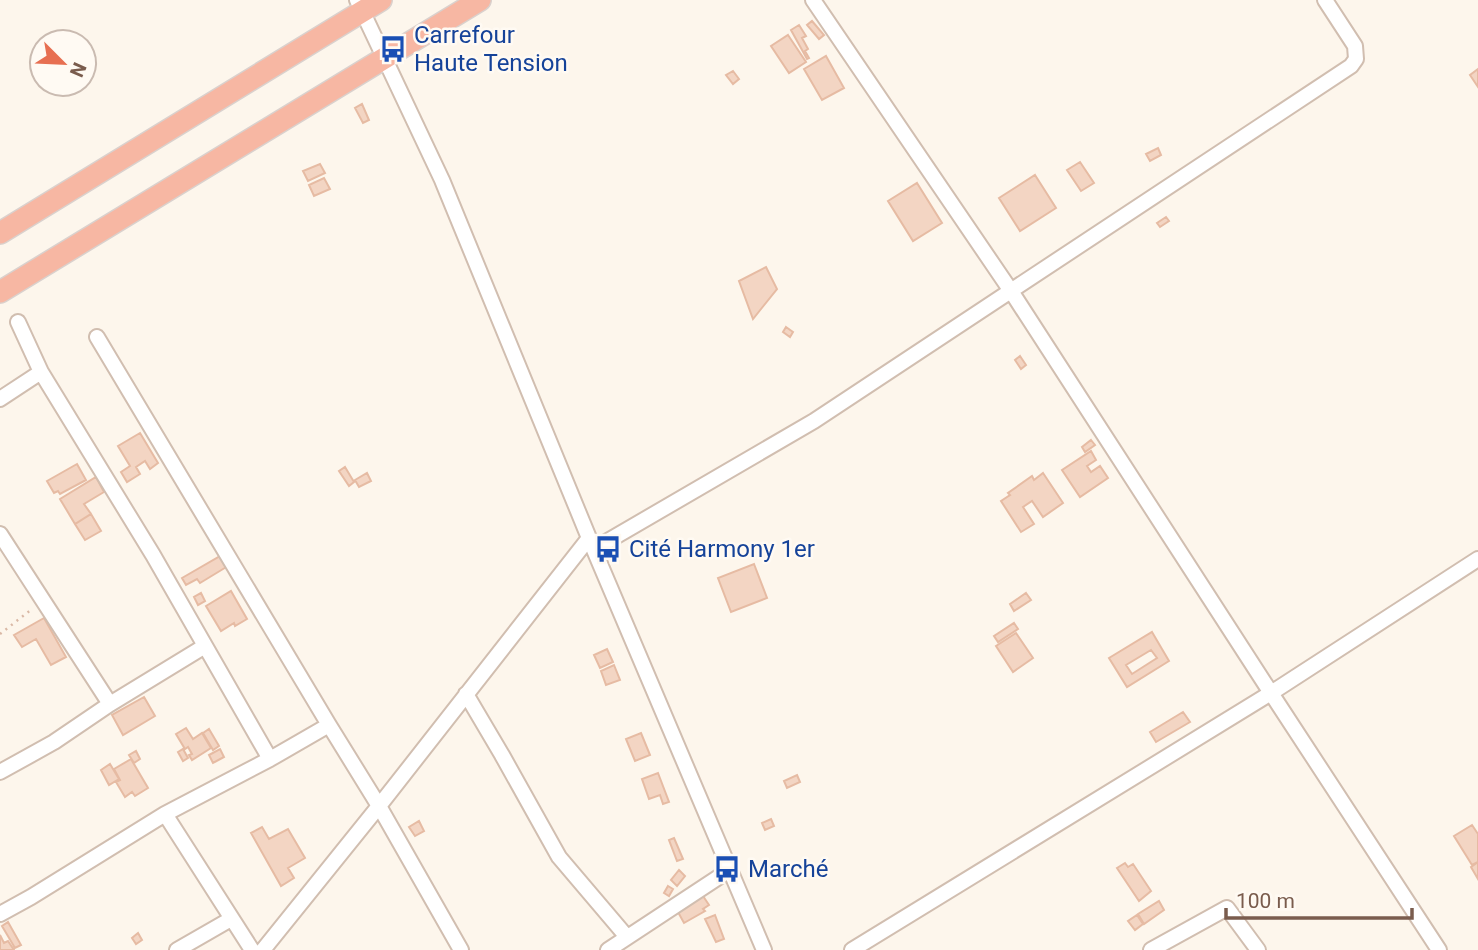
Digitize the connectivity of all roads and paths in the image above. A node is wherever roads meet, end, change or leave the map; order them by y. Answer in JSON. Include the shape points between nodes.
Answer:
{"nodes":[{"id":1,"x":480,"y":0,"type":"edge"},
{"id":2,"x":813,"y":0,"type":"edge"},
{"id":3,"x":1325,"y":0,"type":"edge"},
{"id":4,"x":367,"y":4,"type":"edge"},
{"id":5,"x":384,"y":58,"type":"junction"},
{"id":6,"x":0,"y":233,"type":"edge"},
{"id":7,"x":1011,"y":291,"type":"junction"},
{"id":8,"x":0,"y":292,"type":"edge"},
{"id":9,"x":18,"y":322,"type":"dead end"},
{"id":10,"x":97,"y":337,"type":"dead end"},
{"id":11,"x":41,"y":372,"type":"junction"},
{"id":12,"x":0,"y":399,"type":"edge"},
{"id":13,"x":0,"y":534,"type":"edge"},
{"id":14,"x":592,"y":543,"type":"junction"},
{"id":15,"x":1478,"y":559,"type":"edge"},
{"id":16,"x":43,"y":600,"type":"junction"},
{"id":17,"x":0,"y":634,"type":"edge"},
{"id":18,"x":205,"y":646,"type":"junction"},
{"id":19,"x":1271,"y":693,"type":"junction"},
{"id":20,"x":466,"y":694,"type":"junction"},
{"id":21,"x":110,"y":704,"type":"junction"},
{"id":22,"x":329,"y":725,"type":"junction"},
{"id":23,"x":270,"y":759,"type":"junction"},
{"id":24,"x":0,"y":772,"type":"edge"},
{"id":25,"x":379,"y":806,"type":"junction"},
{"id":26,"x":165,"y":814,"type":"junction"},
{"id":27,"x":731,"y":869,"type":"junction"},
{"id":28,"x":0,"y":914,"type":"edge"},
{"id":29,"x":231,"y":919,"type":"junction"},
{"id":30,"x":627,"y":937,"type":"junction"},
{"id":31,"x":262,"y":949,"type":"edge"},
{"id":32,"x":177,"y":950,"type":"edge"},
{"id":33,"x":461,"y":950,"type":"edge"},
{"id":34,"x":608,"y":950,"type":"edge"},
{"id":35,"x":764,"y":950,"type":"edge"},
{"id":36,"x":852,"y":950,"type":"edge"},
{"id":37,"x":1151,"y":950,"type":"edge"},
{"id":38,"x":1258,"y":950,"type":"edge"},
{"id":39,"x":1439,"y":950,"type":"edge"}],
"edges":[{"from":1,"to":5,"type":"highway"},
{"from":2,"to":7,"type":"street"},
{"from":3,"to":7,"type":"street","via":[[1355,46],[1356,59],[1351,66]]},
{"from":4,"to":5,"type":"street"},
{"from":4,"to":6,"type":"highway"},
{"from":5,"to":8,"type":"highway"},
{"from":5,"to":14,"type":"street","via":[[442,180]]},
{"from":7,"to":14,"type":"street","via":[[814,421]]},
{"from":7,"to":19,"type":"street"},
{"from":9,"to":11,"type":"street"},
{"from":10,"to":22,"type":"street"},
{"from":11,"to":12,"type":"street"},
{"from":11,"to":18,"type":"street"},
{"from":13,"to":16,"type":"street"},
{"from":14,"to":20,"type":"street"},
{"from":14,"to":27,"type":"street"},
{"from":15,"to":19,"type":"street"},
{"from":16,"to":17,"type":"path"},
{"from":16,"to":21,"type":"street"},
{"from":18,"to":21,"type":"street"},
{"from":18,"to":23,"type":"street"},
{"from":19,"to":36,"type":"street"},
{"from":19,"to":39,"type":"street"},
{"from":20,"to":25,"type":"street"},
{"from":20,"to":30,"type":"street","via":[[559,857]]},
{"from":21,"to":24,"type":"street"},
{"from":22,"to":23,"type":"street"},
{"from":22,"to":25,"type":"street"},
{"from":23,"to":26,"type":"street"},
{"from":25,"to":31,"type":"street"},
{"from":25,"to":33,"type":"street"},
{"from":26,"to":28,"type":"street"},
{"from":26,"to":29,"type":"street"},
{"from":27,"to":30,"type":"street"},
{"from":27,"to":35,"type":"street"},
{"from":29,"to":31,"type":"street"},
{"from":29,"to":32,"type":"street"},
{"from":30,"to":34,"type":"street"},
{"from":37,"to":38,"type":"street","via":[[1227,908]]}]}
